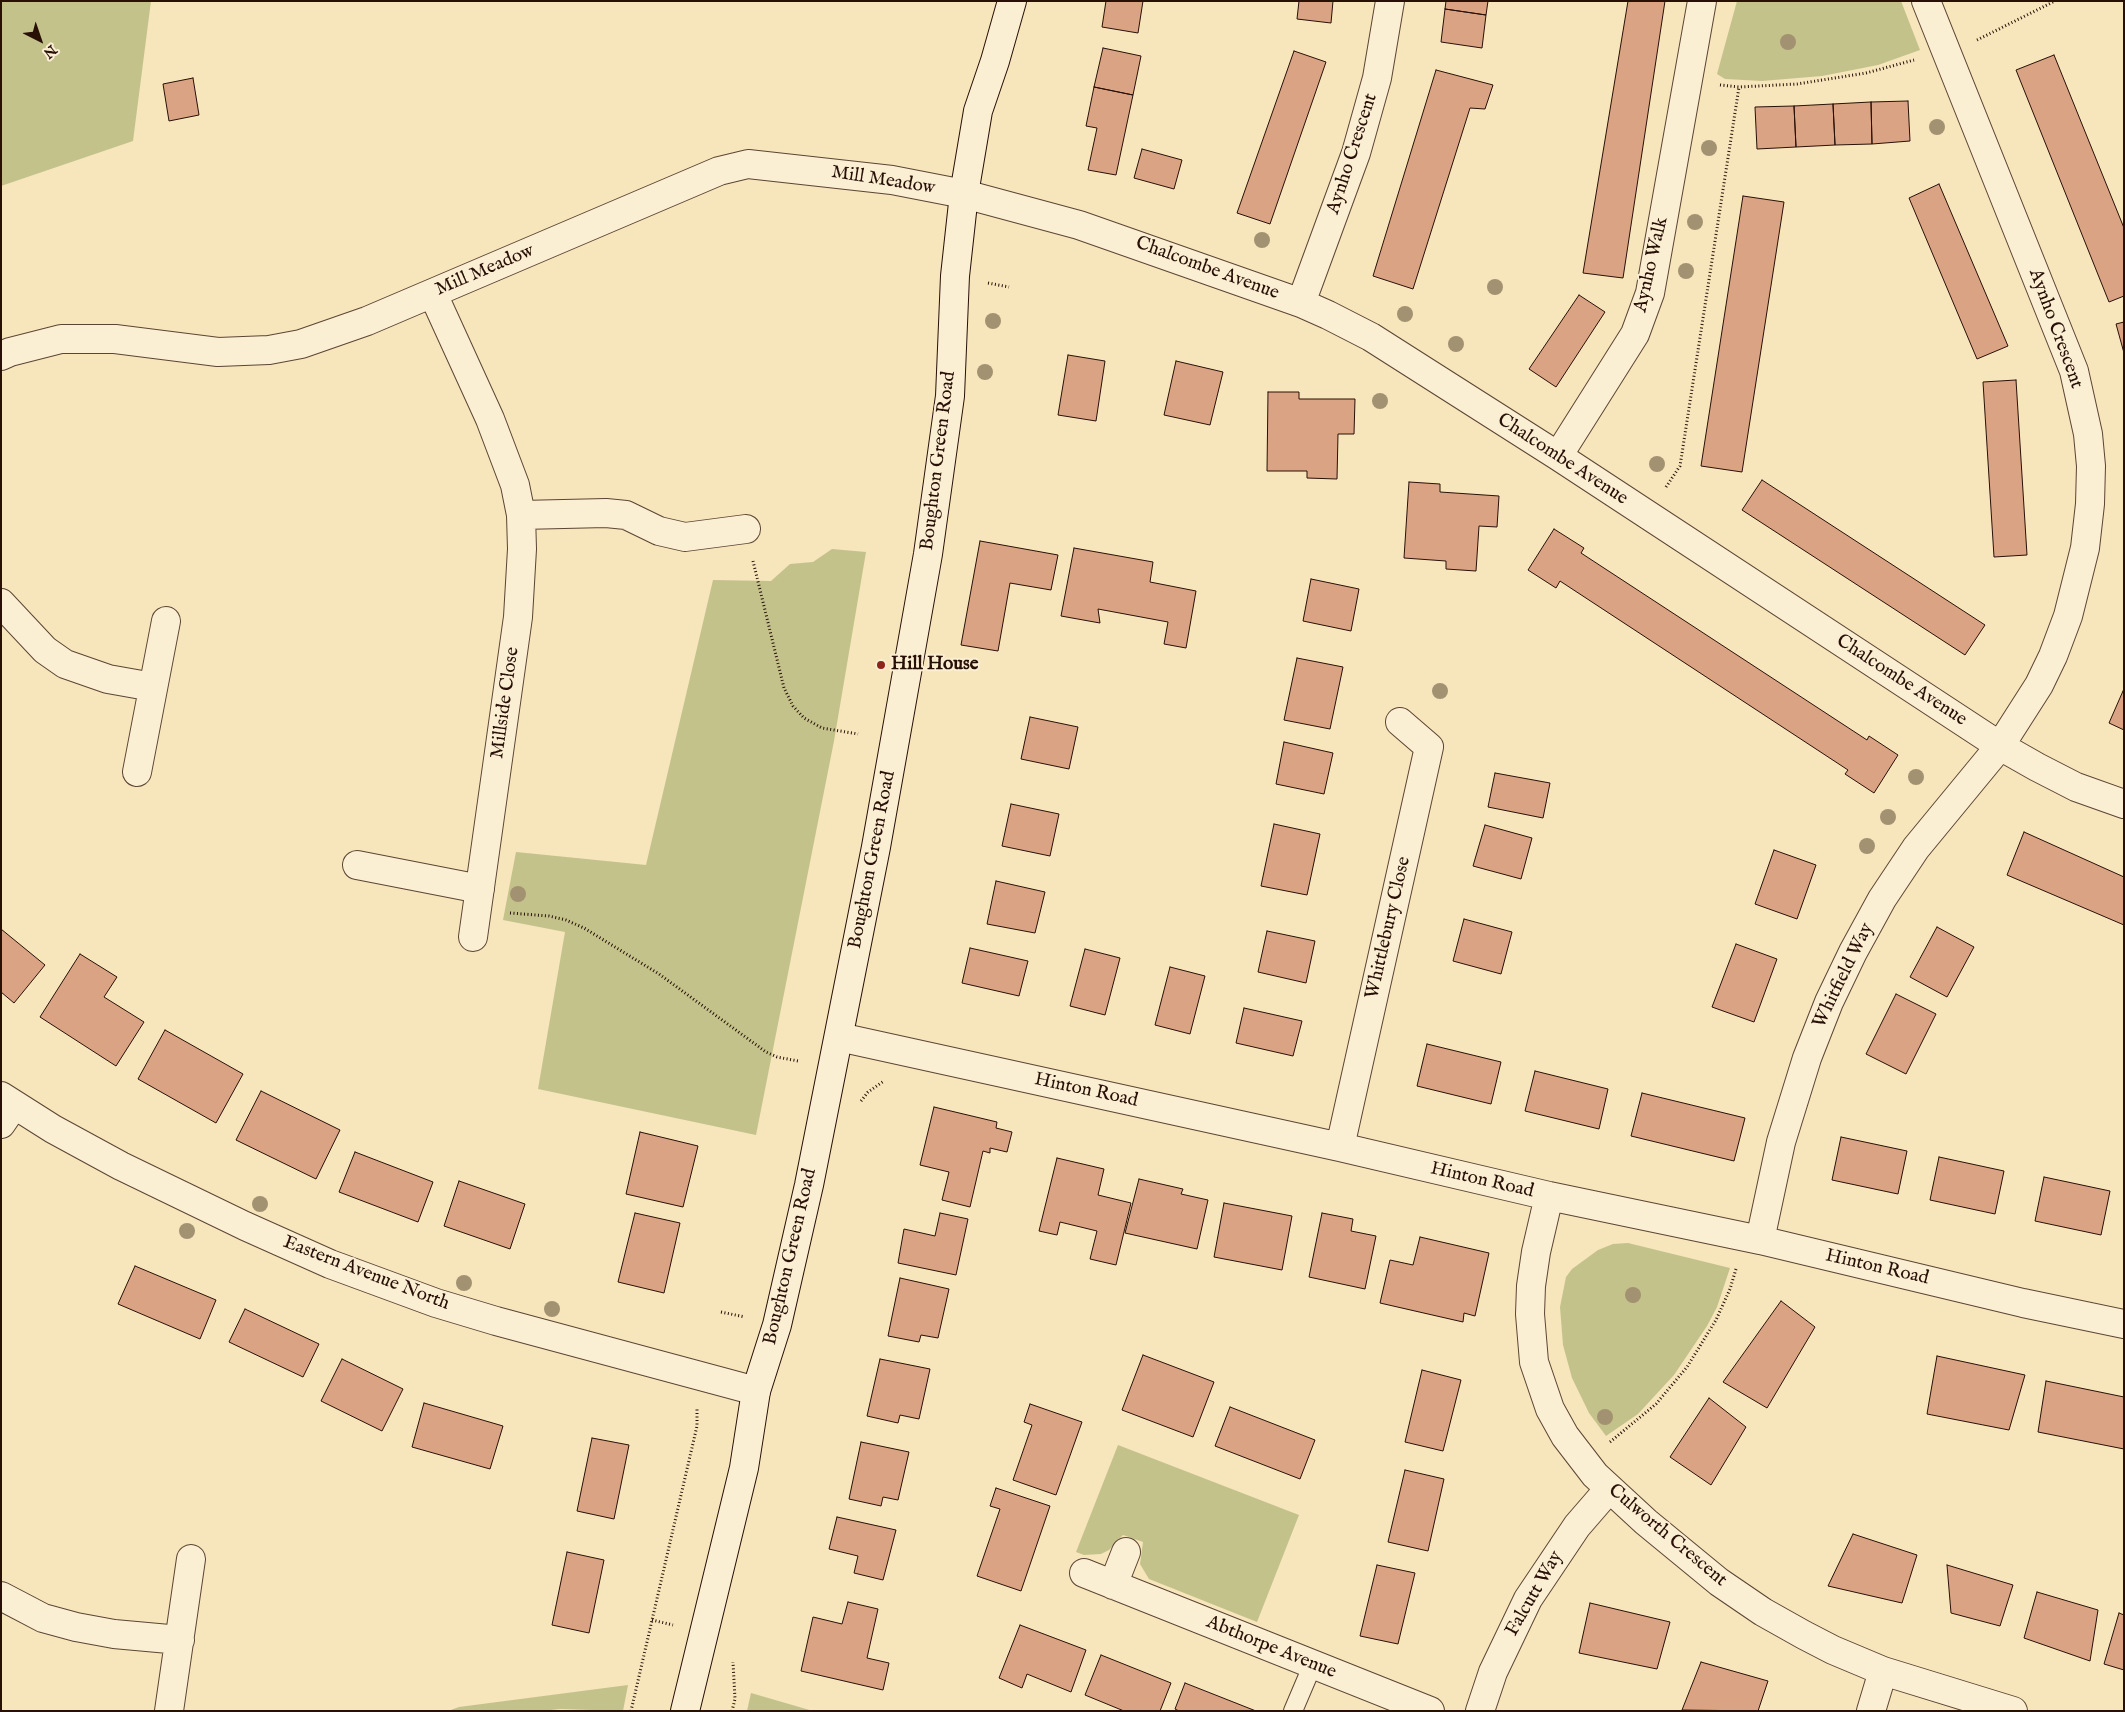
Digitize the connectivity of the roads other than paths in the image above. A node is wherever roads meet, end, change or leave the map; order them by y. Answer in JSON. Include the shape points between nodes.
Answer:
{"nodes":[{"id":1,"x":1012,"y":1,"type":"edge"},
{"id":2,"x":1390,"y":1,"type":"edge"},
{"id":3,"x":1702,"y":1,"type":"edge"},
{"id":4,"x":1926,"y":1,"type":"edge"},
{"id":5,"x":964,"y":194,"type":"junction"},
{"id":6,"x":433,"y":294,"type":"junction"},
{"id":7,"x":1301,"y":302,"type":"junction"},
{"id":8,"x":1,"y":356,"type":"edge"},
{"id":9,"x":1558,"y":456,"type":"junction"},
{"id":10,"x":520,"y":516,"type":"junction"},
{"id":11,"x":746,"y":529,"type":"road end"},
{"id":12,"x":1,"y":603,"type":"edge"},
{"id":13,"x":166,"y":621,"type":"dead end"},
{"id":14,"x":153,"y":687,"type":"junction"},
{"id":15,"x":1400,"y":722,"type":"dead end"},
{"id":16,"x":2000,"y":746,"type":"junction"},
{"id":17,"x":137,"y":772,"type":"dead end"},
{"id":18,"x":2124,"y":804,"type":"edge"},
{"id":19,"x":357,"y":865,"type":"dead end"},
{"id":20,"x":478,"y":900,"type":"junction"},
{"id":21,"x":473,"y":937,"type":"dead end"},
{"id":22,"x":839,"y":1037,"type":"junction"},
{"id":23,"x":5,"y":1108,"type":"edge"},
{"id":24,"x":1340,"y":1147,"type":"junction"},
{"id":25,"x":1549,"y":1196,"type":"junction"},
{"id":26,"x":1752,"y":1238,"type":"junction"},
{"id":27,"x":2124,"y":1324,"type":"edge"},
{"id":28,"x":756,"y":1391,"type":"junction"},
{"id":29,"x":1609,"y":1489,"type":"junction"},
{"id":30,"x":1126,"y":1552,"type":"dead end"},
{"id":31,"x":191,"y":1559,"type":"dead end"},
{"id":32,"x":1084,"y":1573,"type":"dead end"},
{"id":33,"x":1112,"y":1585,"type":"junction"},
{"id":34,"x":1,"y":1596,"type":"edge"},
{"id":35,"x":180,"y":1640,"type":"junction"},
{"id":36,"x":1313,"y":1664,"type":"junction"},
{"id":37,"x":1883,"y":1670,"type":"junction"},
{"id":38,"x":169,"y":1711,"type":"edge"},
{"id":39,"x":685,"y":1711,"type":"edge"},
{"id":40,"x":1293,"y":1711,"type":"edge"},
{"id":41,"x":1430,"y":1711,"type":"edge"},
{"id":42,"x":1480,"y":1711,"type":"edge"},
{"id":43,"x":1871,"y":1711,"type":"edge"},
{"id":44,"x":2013,"y":1711,"type":"edge"}],
"edges":[{"from":1,"to":5,"type":"street","name":"Boughton Green Road","via":[[978,111]]},
{"from":2,"to":7,"type":"street","name":"Aynho Crescent","via":[[1377,78],[1356,154]]},
{"from":3,"to":9,"type":"street","name":"Aynho Walk","via":[[1650,293],[1635,334]]},
{"from":4,"to":16,"type":"street","name":"Aynho Crescent","via":[[2074,371],[2088,434],[2090,504],[2085,548],[2068,616],[2039,685]]},
{"from":5,"to":6,"type":"street","name":"Mill Meadow","via":[[892,180],[748,164],[719,171]]},
{"from":5,"to":7,"type":"street","name":"Chalcombe Avenue","via":[[1079,224]]},
{"from":5,"to":22,"type":"street","name":"Boughton Green Road","via":[[955,276],[950,396],[930,544]]},
{"from":6,"to":8,"type":"street","name":"Mill Meadow","via":[[340,332],[269,350],[218,352],[115,339],[61,338]]},
{"from":6,"to":10,"type":"street","name":"Millside Close","via":[[490,419],[515,485]]},
{"from":7,"to":9,"type":"street","name":"Chalcombe Avenue","via":[[1371,337]]},
{"from":9,"to":16,"type":"street","name":"Chalcombe Avenue"},
{"from":10,"to":11,"type":"street","via":[[626,515],[659,530],[685,537]]},
{"from":10,"to":20,"type":"street","name":"Millside Close","via":[[522,549],[518,618]]},
{"from":12,"to":14,"type":"street","via":[[45,650],[65,664],[108,679]]},
{"from":13,"to":14,"type":"street"},
{"from":14,"to":17,"type":"street"},
{"from":15,"to":24,"type":"street","name":"Whittlebury Close","via":[[1429,747]]},
{"from":16,"to":18,"type":"street","name":"Chalcombe Avenue","via":[[2076,787]]},
{"from":16,"to":26,"type":"street","name":"Whitfield Way","via":[[1916,848],[1882,899],[1849,960],[1804,1067]]},
{"from":19,"to":20,"type":"street"},
{"from":20,"to":21,"type":"street","name":"Millside Close"},
{"from":22,"to":24,"type":"street","name":"Hinton Road"},
{"from":22,"to":28,"type":"street","name":"Boughton Green Road","via":[[781,1309]]},
{"from":23,"to":28,"type":"street","name":"Eastern Avenue North","via":[[245,1226],[339,1268],[496,1321]]},
{"from":24,"to":25,"type":"street","name":"Hinton Road"},
{"from":25,"to":26,"type":"street","name":"Hinton Road"},
{"from":25,"to":29,"type":"street","name":"Culworth Crescent","via":[[1531,1286],[1534,1362],[1550,1409],[1582,1460]]},
{"from":26,"to":27,"type":"street","name":"Hinton Road"},
{"from":28,"to":39,"type":"street","name":"Boughton Green Road","via":[[744,1468]]},
{"from":29,"to":37,"type":"street","name":"Culworth Crescent","via":[[1686,1556],[1763,1612],[1833,1650]]},
{"from":29,"to":42,"type":"street","name":"Falcutt Way","via":[[1577,1526],[1528,1599],[1497,1664]]},
{"from":30,"to":33,"type":"street"},
{"from":31,"to":35,"type":"street"},
{"from":32,"to":33,"type":"street","name":"Abthorpe Avenue"},
{"from":33,"to":36,"type":"street","name":"Abthorpe Avenue"},
{"from":34,"to":35,"type":"street","via":[[42,1618],[76,1627]]},
{"from":35,"to":38,"type":"street"},
{"from":36,"to":40,"type":"lane"},
{"from":36,"to":41,"type":"street","name":"Abthorpe Avenue"},
{"from":37,"to":43,"type":"street"},
{"from":37,"to":44,"type":"street","name":"Culworth Crescent"}]}
